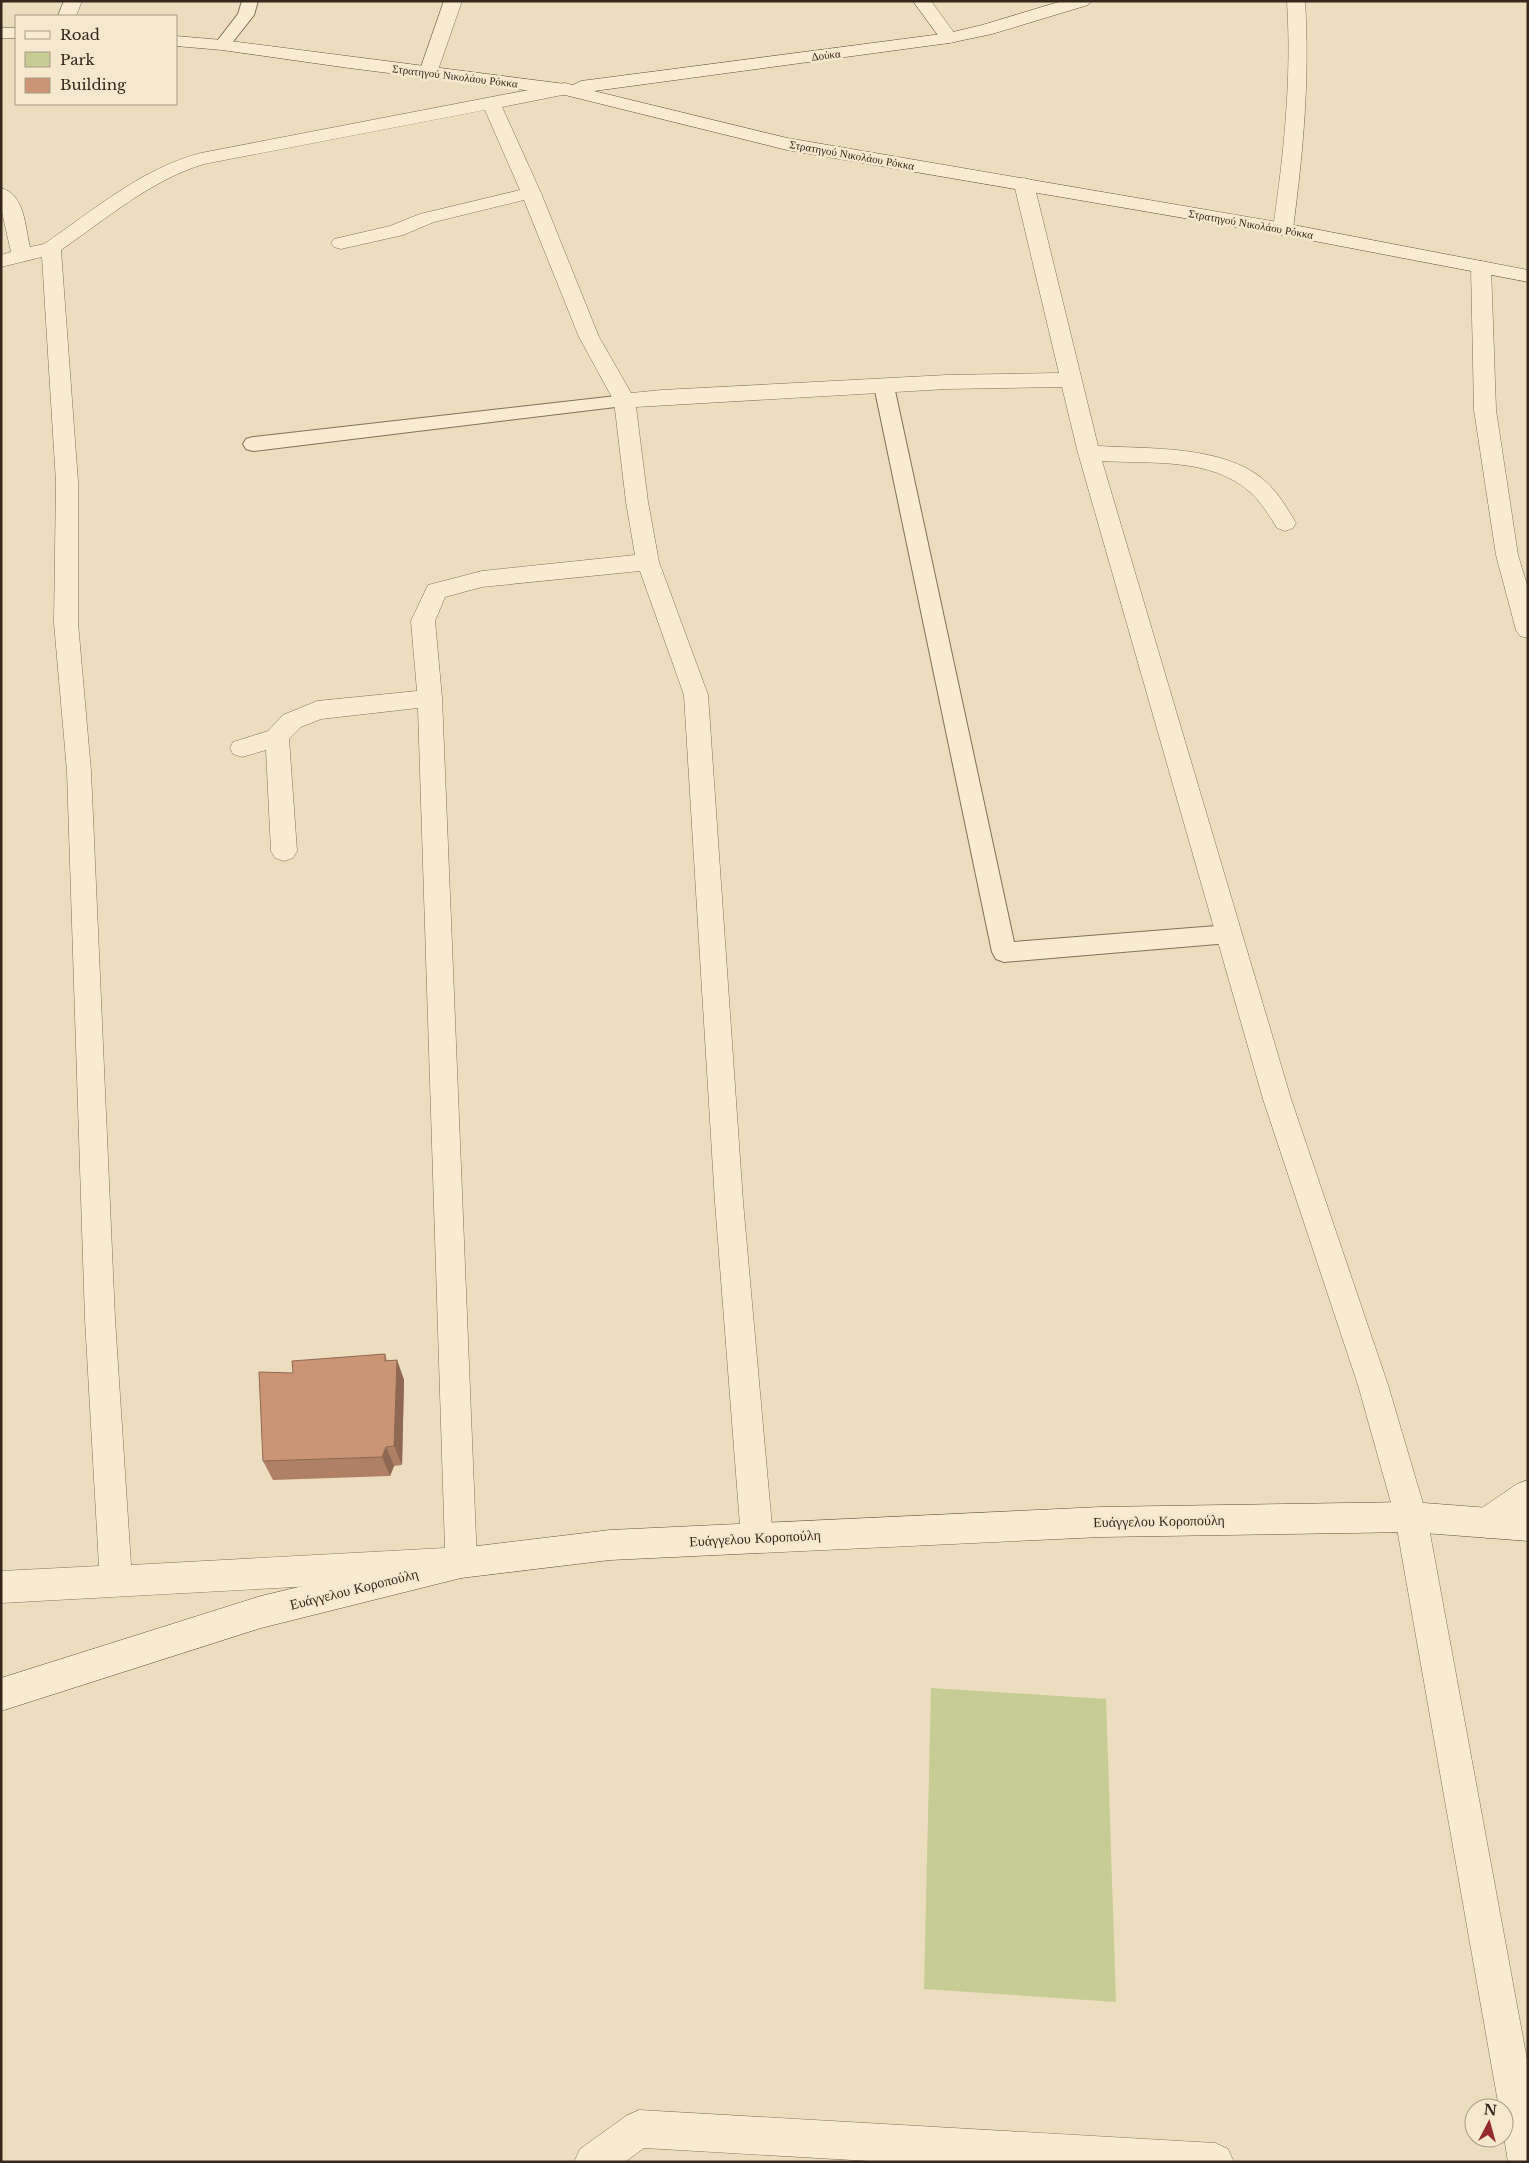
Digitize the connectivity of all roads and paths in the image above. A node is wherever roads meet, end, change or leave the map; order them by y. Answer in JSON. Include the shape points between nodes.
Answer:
{"nodes":[{"id":1,"x":73,"y":1,"type":"edge"},
{"id":2,"x":250,"y":1,"type":"edge"},
{"id":3,"x":453,"y":1,"type":"edge"},
{"id":4,"x":922,"y":1,"type":"edge"},
{"id":5,"x":1082,"y":1,"type":"edge"},
{"id":6,"x":1296,"y":1,"type":"edge"},
{"id":7,"x":67,"y":15,"type":"edge"},
{"id":8,"x":1,"y":33,"type":"edge"},
{"id":9,"x":15,"y":34,"type":"edge"},
{"id":10,"x":949,"y":38,"type":"junction"},
{"id":11,"x":178,"y":41,"type":"edge"},
{"id":12,"x":222,"y":45,"type":"junction"},
{"id":13,"x":428,"y":73,"type":"junction"},
{"id":14,"x":565,"y":89,"type":"junction"},
{"id":15,"x":492,"y":104,"type":"junction"},
{"id":16,"x":1024,"y":184,"type":"junction"},
{"id":17,"x":531,"y":193,"type":"junction"},
{"id":18,"x":1,"y":194,"type":"edge"},
{"id":19,"x":1283,"y":229,"type":"junction"},
{"id":20,"x":341,"y":243,"type":"dead end"},
{"id":21,"x":51,"y":248,"type":"junction"},
{"id":22,"x":22,"y":257,"type":"junction"},
{"id":23,"x":1,"y":261,"type":"edge"},
{"id":24,"x":1481,"y":267,"type":"junction"},
{"id":25,"x":1528,"y":276,"type":"edge"},
{"id":26,"x":1070,"y":380,"type":"junction"},
{"id":27,"x":884,"y":386,"type":"junction"},
{"id":28,"x":625,"y":401,"type":"junction"},
{"id":29,"x":253,"y":444,"type":"dead end"},
{"id":30,"x":1089,"y":452,"type":"junction"},
{"id":31,"x":1285,"y":523,"type":"dead end"},
{"id":32,"x":648,"y":562,"type":"junction"},
{"id":33,"x":1528,"y":630,"type":"edge"},
{"id":34,"x":430,"y":698,"type":"junction"},
{"id":35,"x":277,"y":737,"type":"junction"},
{"id":36,"x":242,"y":748,"type":"dead end"},
{"id":37,"x":284,"y":851,"type":"dead end"},
{"id":38,"x":1229,"y":934,"type":"junction"},
{"id":39,"x":1528,"y":1495,"type":"edge"},
{"id":40,"x":1411,"y":1517,"type":"junction"},
{"id":41,"x":1487,"y":1523,"type":"junction"},
{"id":42,"x":1528,"y":1526,"type":"edge"},
{"id":43,"x":757,"y":1538,"type":"junction"},
{"id":44,"x":461,"y":1563,"type":"junction"},
{"id":45,"x":116,"y":1581,"type":"junction"},
{"id":46,"x":1,"y":1587,"type":"edge"},
{"id":47,"x":1,"y":1696,"type":"edge"},
{"id":48,"x":593,"y":2162,"type":"edge"},
{"id":49,"x":1215,"y":2162,"type":"edge"},
{"id":50,"x":1527,"y":2162,"type":"edge"}],
"edges":[{"from":1,"to":7,"type":"street"},
{"from":2,"to":12,"type":"lane","via":[[246,15]]},
{"from":3,"to":13,"type":"street"},
{"from":4,"to":10,"type":"street"},
{"from":5,"to":10,"type":"street","name":"Δούκα"},
{"from":6,"to":19,"type":"street","via":[[1300,54]]},
{"from":8,"to":9,"type":"street"},
{"from":10,"to":14,"type":"street","name":"Δούκα"},
{"from":11,"to":12,"type":"street","name":"Στρατηγού Νικολάου Ρόκκα"},
{"from":12,"to":13,"type":"street","name":"Στρατηγού Νικολάου Ρόκκα"},
{"from":13,"to":14,"type":"street","name":"Στρατηγού Νικολάου Ρόκκα"},
{"from":14,"to":15,"type":"street"},
{"from":14,"to":16,"type":"street","name":"Στρατηγού Νικολάου Ρόκκα","via":[[787,144]]},
{"from":15,"to":17,"type":"street"},
{"from":15,"to":21,"type":"street","via":[[177,166],[156,176]]},
{"from":16,"to":19,"type":"street","name":"Στρατηγού Νικολάου Ρόκκα"},
{"from":16,"to":26,"type":"street"},
{"from":17,"to":20,"type":"street"},
{"from":17,"to":28,"type":"street","via":[[589,337]]},
{"from":18,"to":22,"type":"street","via":[[10,203]]},
{"from":19,"to":24,"type":"street","name":"Στρατηγού Νικολάου Ρόκκα"},
{"from":21,"to":22,"type":"street"},
{"from":21,"to":45,"type":"street","via":[[66,482],[66,623],[79,771],[100,1319]]},
{"from":22,"to":23,"type":"street"},
{"from":24,"to":25,"type":"street","name":"Στρατηγού Νικολάου Ρόκκα"},
{"from":24,"to":33,"type":"street","via":[[1485,410],[1507,555]]},
{"from":26,"to":27,"type":"street"},
{"from":26,"to":30,"type":"street"},
{"from":27,"to":28,"type":"street"},
{"from":27,"to":38,"type":"lane","via":[[1004,952]]},
{"from":28,"to":29,"type":"lane"},
{"from":28,"to":32,"type":"street"},
{"from":30,"to":31,"type":"street","via":[[1198,460],[1227,470],[1251,481],[1273,502]]},
{"from":30,"to":38,"type":"street"},
{"from":32,"to":34,"type":"street","via":[[482,579],[436,591],[423,621]]},
{"from":32,"to":43,"type":"street","via":[[696,695],[729,1202]]},
{"from":34,"to":35,"type":"street","via":[[317,710],[292,721]]},
{"from":34,"to":44,"type":"street"},
{"from":35,"to":36,"type":"street"},
{"from":35,"to":37,"type":"street"},
{"from":38,"to":40,"type":"street","via":[[1277,1099],[1372,1385]]},
{"from":39,"to":41,"type":"street"},
{"from":40,"to":41,"type":"street","name":"Ευάγγελου Κοροπούλη"},
{"from":40,"to":43,"type":"street","name":"Ευάγγελου Κοροπούλη","via":[[1101,1522]]},
{"from":40,"to":50,"type":"street"},
{"from":41,"to":42,"type":"street","name":"Ευάγγελου Κοροπούλη"},
{"from":43,"to":44,"type":"street","name":"Ευάγγελου Κοροπούλη","via":[[610,1545]]},
{"from":44,"to":45,"type":"street"},
{"from":44,"to":47,"type":"street","name":"Ευάγγελου Κοροπούλη","via":[[261,1612]]},
{"from":45,"to":46,"type":"street"},
{"from":48,"to":49,"type":"street","via":[[639,2129]]}]}
